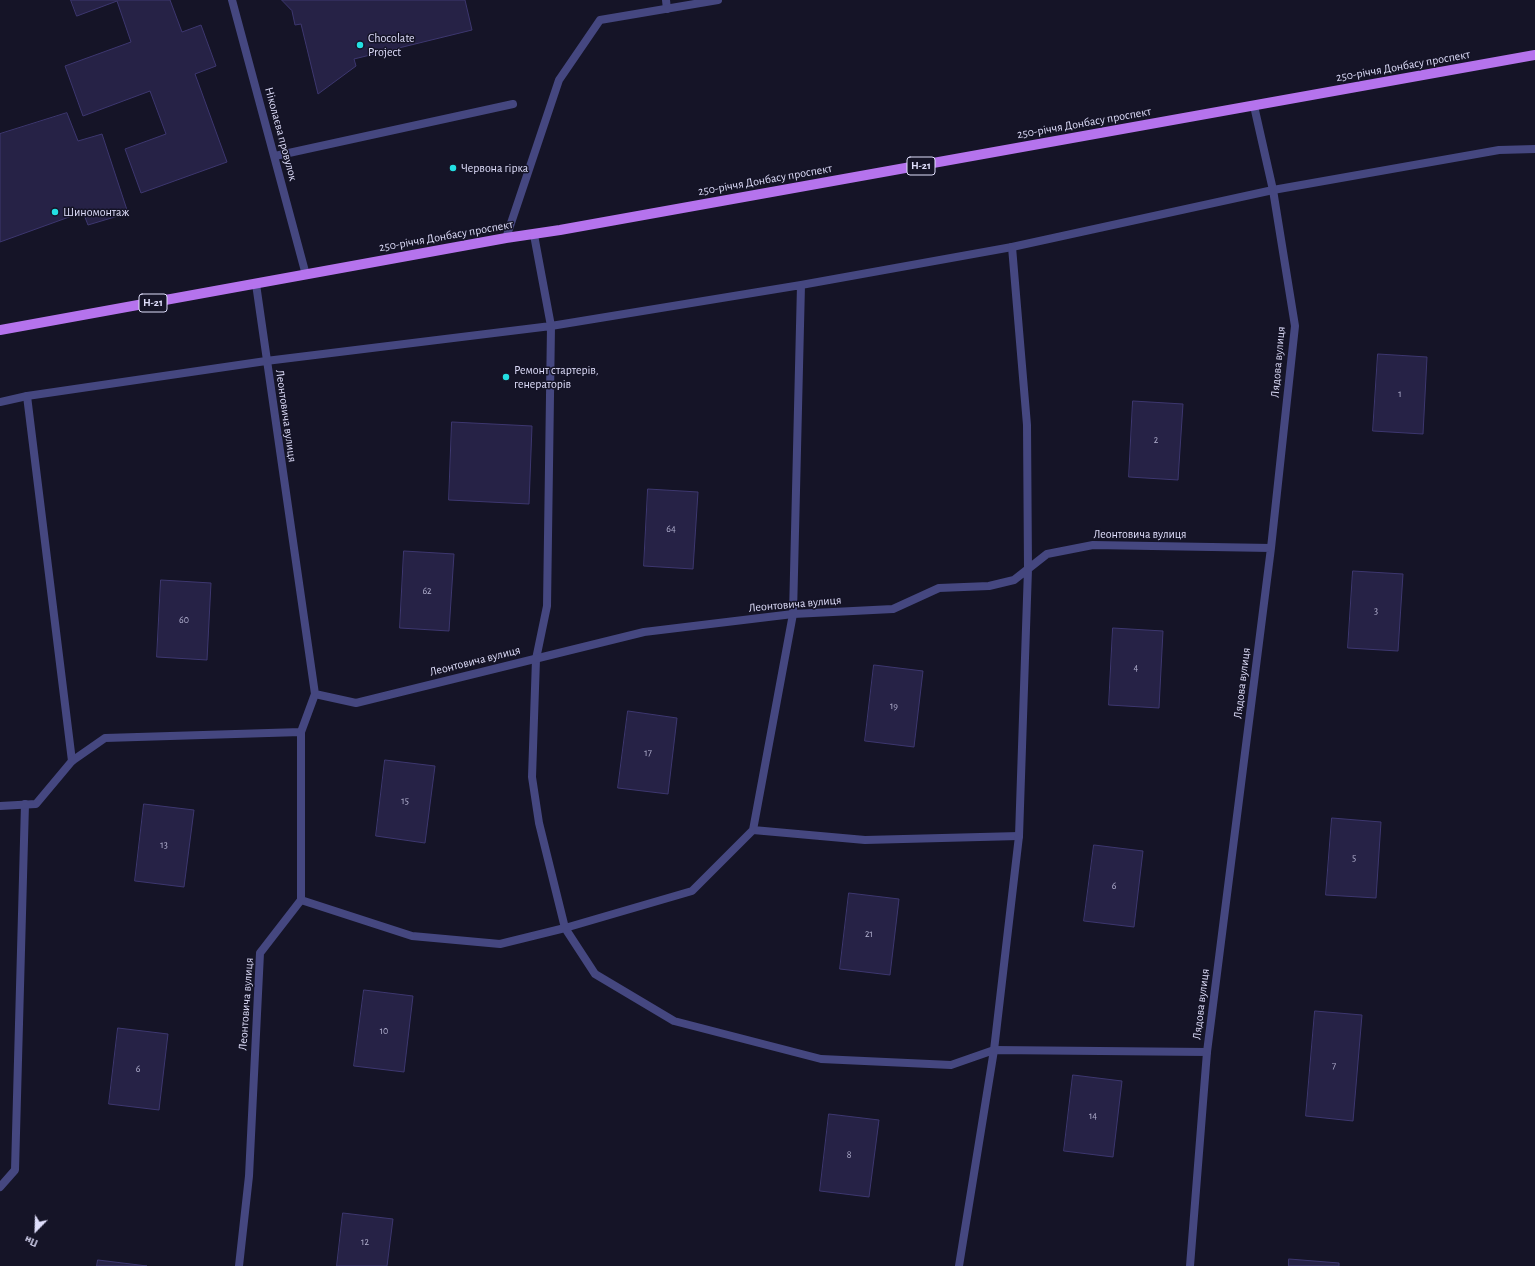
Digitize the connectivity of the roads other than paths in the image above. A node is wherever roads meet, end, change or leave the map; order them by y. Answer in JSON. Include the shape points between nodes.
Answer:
{"nodes":[{"id":1,"x":232,"y":0,"type":"edge"},
{"id":2,"x":666,"y":0,"type":"edge"},
{"id":3,"x":718,"y":0,"type":"edge"},
{"id":4,"x":667,"y":9,"type":"junction"},
{"id":5,"x":1535,"y":55,"type":"edge"},
{"id":6,"x":513,"y":104,"type":"dead end"},
{"id":7,"x":1254,"y":106,"type":"junction"},
{"id":8,"x":1535,"y":149,"type":"edge"},
{"id":9,"x":275,"y":156,"type":"junction"},
{"id":10,"x":1273,"y":190,"type":"junction"},
{"id":11,"x":534,"y":235,"type":"junction"},
{"id":12,"x":506,"y":238,"type":"junction"},
{"id":13,"x":1012,"y":247,"type":"junction"},
{"id":14,"x":306,"y":275,"type":"junction"},
{"id":15,"x":256,"y":284,"type":"junction"},
{"id":16,"x":800,"y":285,"type":"junction"},
{"id":17,"x":551,"y":326,"type":"junction"},
{"id":18,"x":0,"y":330,"type":"edge"},
{"id":19,"x":266,"y":361,"type":"junction"},
{"id":20,"x":27,"y":396,"type":"junction"},
{"id":21,"x":0,"y":402,"type":"edge"},
{"id":22,"x":1271,"y":548,"type":"junction"},
{"id":23,"x":1028,"y":569,"type":"junction"},
{"id":24,"x":793,"y":614,"type":"junction"},
{"id":25,"x":536,"y":659,"type":"junction"},
{"id":26,"x":315,"y":694,"type":"junction"},
{"id":27,"x":301,"y":732,"type":"junction"},
{"id":28,"x":72,"y":760,"type":"junction"},
{"id":29,"x":26,"y":804,"type":"junction"},
{"id":30,"x":0,"y":806,"type":"edge"},
{"id":31,"x":753,"y":830,"type":"junction"},
{"id":32,"x":1019,"y":836,"type":"junction"},
{"id":33,"x":301,"y":900,"type":"junction"},
{"id":34,"x":565,"y":928,"type":"junction"},
{"id":35,"x":994,"y":1050,"type":"junction"},
{"id":36,"x":1207,"y":1052,"type":"junction"},
{"id":37,"x":0,"y":1187,"type":"edge"},
{"id":38,"x":239,"y":1266,"type":"edge"},
{"id":39,"x":959,"y":1266,"type":"edge"},
{"id":40,"x":1190,"y":1266,"type":"edge"}],
"edges":[{"from":1,"to":9,"type":"street","name":"Ніколаєва провулок"},
{"from":2,"to":4,"type":"street"},
{"from":3,"to":4,"type":"street"},
{"from":4,"to":12,"type":"street","via":[[600,20],[560,80]]},
{"from":5,"to":7,"type":"main road","name":"250-річчя Донбасу проспект","number":"Н-21"},
{"from":6,"to":9,"type":"street"},
{"from":7,"to":10,"type":"street","name":"Лядова вулиця"},
{"from":7,"to":11,"type":"main road","name":"250-річчя Донбасу проспект","number":"Н-21"},
{"from":8,"to":10,"type":"street","via":[[1499,150]]},
{"from":9,"to":14,"type":"street","name":"Ніколаєва провулок"},
{"from":10,"to":13,"type":"street"},
{"from":10,"to":22,"type":"street","name":"Лядова вулиця","via":[[1295,326]]},
{"from":11,"to":12,"type":"main road","name":"250-річчя Донбасу проспект","number":"Н-21"},
{"from":11,"to":17,"type":"street"},
{"from":12,"to":14,"type":"main road","name":"250-річчя Донбасу проспект","number":"Н-21"},
{"from":13,"to":16,"type":"street"},
{"from":13,"to":23,"type":"street","via":[[1028,425]]},
{"from":14,"to":15,"type":"main road","name":"250-річчя Донбасу проспект","number":"Н-21"},
{"from":15,"to":18,"type":"main road","name":"250-річчя Донбасу проспект","number":"Н-21"},
{"from":15,"to":19,"type":"street","name":"Леонтовича вулиця"},
{"from":16,"to":17,"type":"street"},
{"from":16,"to":24,"type":"street"},
{"from":17,"to":19,"type":"street"},
{"from":17,"to":25,"type":"street","via":[[547,606]]},
{"from":19,"to":20,"type":"street"},
{"from":19,"to":26,"type":"street","name":"Леонтовича вулиця"},
{"from":20,"to":21,"type":"street"},
{"from":20,"to":28,"type":"street"},
{"from":22,"to":23,"type":"street","name":"Леонтовича вулиця","via":[[1093,545],[1047,554]]},
{"from":22,"to":36,"type":"street","name":"Лядова вулиця"},
{"from":23,"to":24,"type":"street","name":"Леонтовича вулиця","via":[[1014,580],[989,586],[939,588],[893,609]]},
{"from":23,"to":32,"type":"street"},
{"from":24,"to":25,"type":"street","name":"Леонтовича вулиця","via":[[644,632]]},
{"from":24,"to":31,"type":"street"},
{"from":25,"to":26,"type":"street","name":"Леонтовича вулиця","via":[[356,703]]},
{"from":25,"to":34,"type":"street","via":[[532,777],[539,823]]},
{"from":26,"to":27,"type":"street","name":"Леонтовича вулиця"},
{"from":27,"to":28,"type":"street","via":[[105,738]]},
{"from":27,"to":33,"type":"street","name":"Леонтовича вулиця"},
{"from":28,"to":29,"type":"street","via":[[36,804]]},
{"from":29,"to":30,"type":"street"},
{"from":29,"to":37,"type":"street","via":[[15,1170]]},
{"from":31,"to":32,"type":"street","via":[[865,840]]},
{"from":31,"to":34,"type":"street","via":[[692,890]]},
{"from":32,"to":35,"type":"street"},
{"from":33,"to":34,"type":"street","via":[[412,936],[500,944]]},
{"from":33,"to":38,"type":"street","name":"Леонтовича вулиця","via":[[260,953],[249,1176]]},
{"from":34,"to":35,"type":"street","via":[[595,974],[674,1021],[821,1059],[951,1065]]},
{"from":35,"to":36,"type":"street"},
{"from":35,"to":39,"type":"street"},
{"from":36,"to":40,"type":"street","name":"Лядова вулиця"}]}
